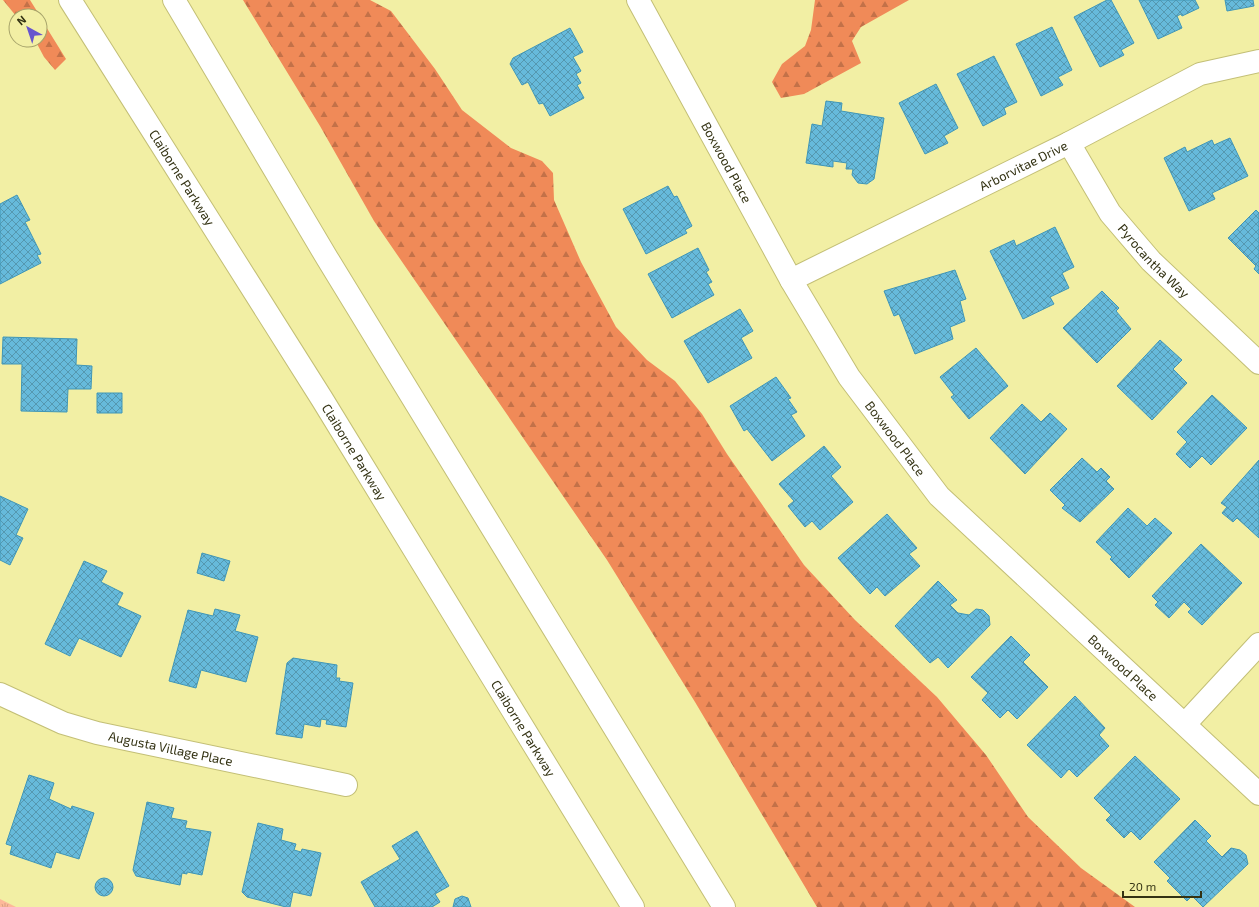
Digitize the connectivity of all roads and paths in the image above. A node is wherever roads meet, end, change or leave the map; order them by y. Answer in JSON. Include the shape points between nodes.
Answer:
{"nodes":[{"id":1,"x":70,"y":0,"type":"edge"},
{"id":2,"x":174,"y":0,"type":"edge"},
{"id":3,"x":638,"y":0,"type":"edge"},
{"id":4,"x":1259,"y":60,"type":"edge"},
{"id":5,"x":1069,"y":143,"type":"junction"},
{"id":6,"x":790,"y":280,"type":"junction"},
{"id":7,"x":1259,"y":363,"type":"edge"},
{"id":8,"x":1259,"y":644,"type":"edge"},
{"id":9,"x":0,"y":694,"type":"edge"},
{"id":10,"x":1185,"y":724,"type":"junction"},
{"id":11,"x":346,"y":785,"type":"dead end"},
{"id":12,"x":1259,"y":794,"type":"edge"},
{"id":13,"x":633,"y":907,"type":"edge"},
{"id":14,"x":724,"y":907,"type":"edge"}],
"edges":[{"from":1,"to":13,"type":"street","name":"Claiborne Parkway","via":[[326,406]]},
{"from":2,"to":14,"type":"street","via":[[327,258]]},
{"from":3,"to":6,"type":"street","name":"Boxwood Place"},
{"from":4,"to":5,"type":"street","name":"Arborvitae Drive","via":[[1200,74]]},
{"from":5,"to":6,"type":"street","name":"Arborvitae Drive"},
{"from":5,"to":7,"type":"street","name":"Pyrocantha Way","via":[[1110,213],[1120,225],[1152,261]]},
{"from":6,"to":10,"type":"street","name":"Boxwood Place","via":[[849,377],[939,496]]},
{"from":8,"to":10,"type":"street"},
{"from":9,"to":11,"type":"street","name":"Augusta Village Place","via":[[62,723],[96,733]]},
{"from":10,"to":12,"type":"street","name":"Boxwood Place"}]}
